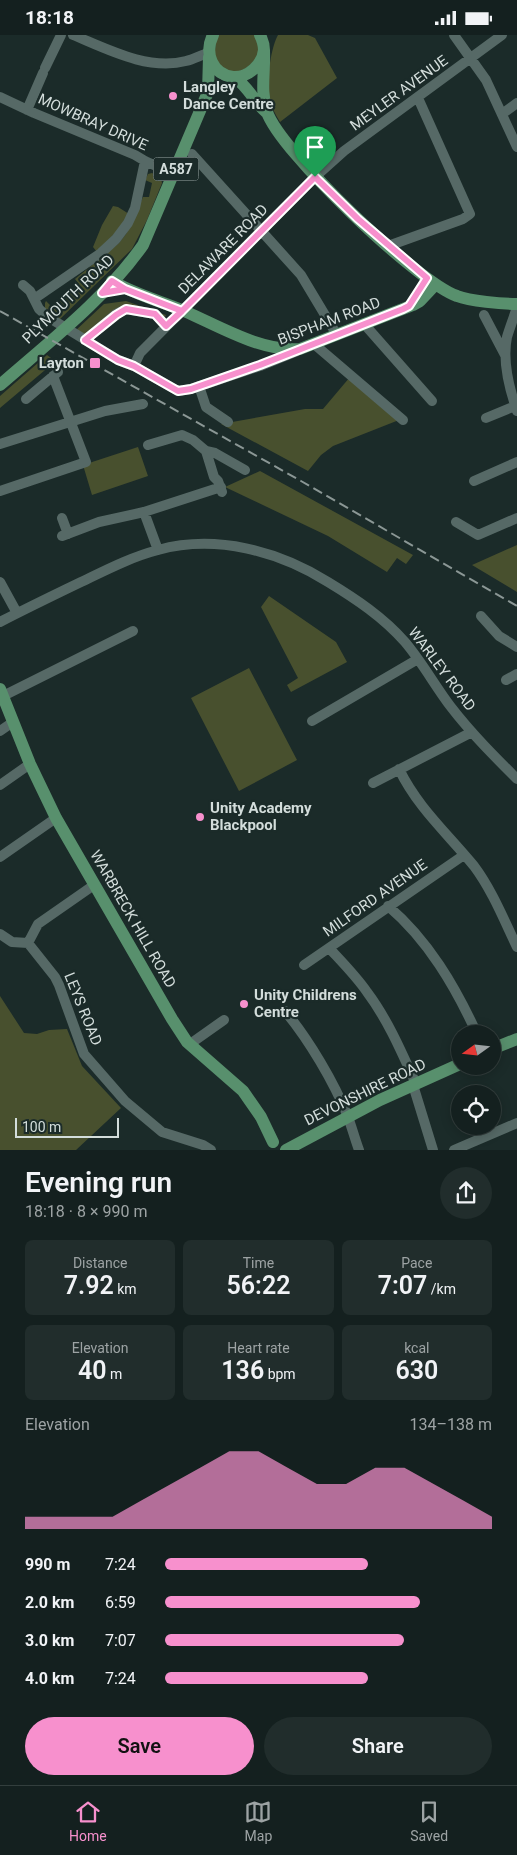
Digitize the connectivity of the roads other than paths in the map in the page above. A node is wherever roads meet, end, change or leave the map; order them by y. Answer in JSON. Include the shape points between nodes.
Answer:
{"nodes":[{"id":1,"x":61,"y":35,"type":"edge"},
{"id":2,"x":73,"y":35,"type":"edge"},
{"id":3,"x":260,"y":35,"type":"edge"},
{"id":4,"x":271,"y":35,"type":"edge"},
{"id":5,"x":454,"y":35,"type":"edge"},
{"id":6,"x":502,"y":35,"type":"edge"},
{"id":7,"x":209,"y":45,"type":"edge"},
{"id":8,"x":264,"y":50,"type":"junction"},
{"id":9,"x":472,"y":59,"type":"junction"},
{"id":10,"x":233,"y":77,"type":"junction"},
{"id":11,"x":208,"y":92,"type":"junction"},
{"id":12,"x":0,"y":97,"type":"edge"},
{"id":13,"x":418,"y":98,"type":"junction"},
{"id":14,"x":517,"y":103,"type":"edge"},
{"id":15,"x":27,"y":110,"type":"junction"},
{"id":16,"x":267,"y":113,"type":"junction"},
{"id":17,"x":502,"y":114,"type":"junction"},
{"id":18,"x":517,"y":147,"type":"edge"},
{"id":19,"x":192,"y":154,"type":"dead end"},
{"id":20,"x":145,"y":161,"type":"junction"},
{"id":21,"x":174,"y":174,"type":"junction"},
{"id":22,"x":315,"y":177,"type":"junction"},
{"id":23,"x":262,"y":231,"type":"junction"},
{"id":24,"x":388,"y":246,"type":"junction"},
{"id":25,"x":112,"y":281,"type":"junction"},
{"id":26,"x":431,"y":281,"type":"junction"},
{"id":27,"x":23,"y":285,"type":"dead end"},
{"id":28,"x":125,"y":289,"type":"junction"},
{"id":29,"x":102,"y":293,"type":"junction"},
{"id":30,"x":34,"y":299,"type":"junction"},
{"id":31,"x":517,"y":305,"type":"edge"},
{"id":32,"x":182,"y":311,"type":"junction"},
{"id":33,"x":484,"y":315,"type":"dead end"},
{"id":34,"x":365,"y":325,"type":"junction"},
{"id":35,"x":166,"y":326,"type":"junction"},
{"id":36,"x":337,"y":335,"type":"junction"},
{"id":37,"x":85,"y":340,"type":"junction"},
{"id":38,"x":314,"y":344,"type":"junction"},
{"id":39,"x":263,"y":345,"type":"junction"},
{"id":40,"x":300,"y":349,"type":"junction"},
{"id":41,"x":505,"y":356,"type":"junction"},
{"id":42,"x":260,"y":365,"type":"junction"},
{"id":43,"x":134,"y":366,"type":"junction"},
{"id":44,"x":0,"y":385,"type":"edge"},
{"id":45,"x":199,"y":386,"type":"junction"},
{"id":46,"x":26,"y":399,"type":"dead end"},
{"id":47,"x":432,"y":401,"type":"dead end"},
{"id":48,"x":143,"y":404,"type":"dead end"},
{"id":49,"x":516,"y":408,"type":"edge"},
{"id":50,"x":486,"y":418,"type":"dead end"},
{"id":51,"x":403,"y":420,"type":"dead end"},
{"id":52,"x":70,"y":422,"type":"junction"},
{"id":53,"x":228,"y":422,"type":"dead end"},
{"id":54,"x":0,"y":444,"type":"edge"},
{"id":55,"x":148,"y":445,"type":"dead end"},
{"id":56,"x":206,"y":451,"type":"junction"},
{"id":57,"x":517,"y":462,"type":"edge"},
{"id":58,"x":245,"y":470,"type":"dead end"},
{"id":59,"x":474,"y":481,"type":"dead end"},
{"id":60,"x":0,"y":491,"type":"edge"},
{"id":61,"x":144,"y":512,"type":"junction"},
{"id":62,"x":62,"y":518,"type":"dead end"},
{"id":63,"x":517,"y":518,"type":"edge"},
{"id":64,"x":456,"y":521,"type":"dead end"},
{"id":65,"x":158,"y":550,"type":"junction"},
{"id":66,"x":0,"y":582,"type":"edge"},
{"id":67,"x":17,"y":613,"type":"junction"},
{"id":68,"x":480,"y":616,"type":"dead end"},
{"id":69,"x":0,"y":622,"type":"edge"},
{"id":70,"x":133,"y":631,"type":"dead end"},
{"id":71,"x":517,"y":647,"type":"edge"},
{"id":72,"x":418,"y":659,"type":"junction"},
{"id":73,"x":517,"y":674,"type":"edge"},
{"id":74,"x":506,"y":680,"type":"dead end"},
{"id":75,"x":2,"y":693,"type":"edge"},
{"id":76,"x":312,"y":721,"type":"dead end"},
{"id":77,"x":13,"y":722,"type":"junction"},
{"id":78,"x":0,"y":731,"type":"edge"},
{"id":79,"x":472,"y":732,"type":"junction"},
{"id":80,"x":30,"y":764,"type":"junction"},
{"id":81,"x":399,"y":769,"type":"junction"},
{"id":82,"x":517,"y":779,"type":"edge"},
{"id":83,"x":373,"y":783,"type":"dead end"},
{"id":84,"x":0,"y":785,"type":"edge"},
{"id":85,"x":56,"y":818,"type":"junction"},
{"id":86,"x":464,"y":855,"type":"junction"},
{"id":87,"x":0,"y":857,"type":"edge"},
{"id":88,"x":94,"y":885,"type":"junction"},
{"id":89,"x":388,"y":906,"type":"junction"},
{"id":90,"x":0,"y":934,"type":"edge"},
{"id":91,"x":28,"y":943,"type":"junction"},
{"id":92,"x":517,"y":947,"type":"edge"},
{"id":93,"x":329,"y":948,"type":"junction"},
{"id":94,"x":304,"y":965,"type":"dead end"},
{"id":95,"x":285,"y":1011,"type":"dead end"},
{"id":96,"x":224,"y":1020,"type":"dead end"},
{"id":97,"x":472,"y":1025,"type":"edge"},
{"id":98,"x":517,"y":1039,"type":"edge"},
{"id":99,"x":190,"y":1044,"type":"junction"},
{"id":100,"x":501,"y":1045,"type":"edge"},
{"id":101,"x":451,"y":1068,"type":"edge"},
{"id":102,"x":414,"y":1085,"type":"junction"},
{"id":103,"x":348,"y":1117,"type":"junction"},
{"id":104,"x":517,"y":1123,"type":"edge"},
{"id":105,"x":268,"y":1146,"type":"edge"},
{"id":106,"x":211,"y":1150,"type":"edge"},
{"id":107,"x":286,"y":1150,"type":"edge"},
{"id":108,"x":359,"y":1150,"type":"edge"},
{"id":109,"x":432,"y":1150,"type":"edge"},
{"id":110,"x":454,"y":1150,"type":"edge"}],
"edges":[{"from":1,"to":15,"type":"street"},
{"from":2,"to":7,"type":"street","via":[[118,54],[158,64],[186,62]]},
{"from":3,"to":8,"type":"main road"},
{"from":4,"to":8,"type":"main road"},
{"from":5,"to":9,"type":"street"},
{"from":6,"to":9,"type":"street","name":"MEYLER AVENUE"},
{"from":7,"to":10,"type":"main road","via":[[220,71]]},
{"from":7,"to":11,"type":"main road","name":"PLYMOUTH ROAD","number":"A587"},
{"from":8,"to":10,"type":"main road","via":[[251,71]]},
{"from":8,"to":16,"type":"main road","via":[[262,90]]},
{"from":9,"to":13,"type":"street","name":"MEYLER AVENUE"},
{"from":9,"to":17,"type":"street"},
{"from":10,"to":11,"type":"main road","via":[[222,79]]},
{"from":10,"to":16,"type":"main road","via":[[244,84]]},
{"from":11,"to":21,"type":"main road","name":"PLYMOUTH ROAD","number":"A587"},
{"from":12,"to":15,"type":"street","name":"MOWBRAY DRIVE"},
{"from":13,"to":22,"type":"street","name":"MEYLER AVENUE","via":[[344,151]]},
{"from":13,"to":24,"type":"street","via":[[470,214]]},
{"from":14,"to":17,"type":"street"},
{"from":15,"to":20,"type":"street","name":"MOWBRAY DRIVE"},
{"from":16,"to":22,"type":"main road"},
{"from":17,"to":18,"type":"street"},
{"from":19,"to":23,"type":"street"},
{"from":20,"to":21,"type":"street","name":"MOWBRAY DRIVE"},
{"from":20,"to":30,"type":"street","name":"PLYMOUTH ROAD","via":[[137,201],[121,233],[101,253]]},
{"from":21,"to":25,"type":"main road","name":"PLYMOUTH ROAD","number":"A587","via":[[143,245]]},
{"from":22,"to":23,"type":"street","name":"DELAWARE ROAD"},
{"from":22,"to":24,"type":"main road"},
{"from":23,"to":32,"type":"street","name":"DELAWARE ROAD"},
{"from":23,"to":36,"type":"street","via":[[301,275]]},
{"from":24,"to":26,"type":"main road"},
{"from":25,"to":28,"type":"main road"},
{"from":25,"to":29,"type":"main road","name":"PLYMOUTH ROAD","number":"A587"},
{"from":26,"to":31,"type":"main road","via":[[457,296]]},
{"from":26,"to":34,"type":"main road","name":"BISPHAM ROAD","via":[[409,306]]},
{"from":27,"to":30,"type":"street"},
{"from":28,"to":29,"type":"main road"},
{"from":28,"to":32,"type":"main road"},
{"from":29,"to":44,"type":"main road","name":"PLYMOUTH ROAD","number":"A587"},
{"from":30,"to":37,"type":"street","via":[[48,317]]},
{"from":31,"to":41,"type":"street","via":[[507,336]]},
{"from":32,"to":35,"type":"street","name":"DELAWARE ROAD"},
{"from":32,"to":39,"type":"main road"},
{"from":33,"to":41,"type":"street"},
{"from":34,"to":36,"type":"main road","name":"BISPHAM ROAD"},
{"from":34,"to":47,"type":"street"},
{"from":35,"to":37,"type":"street","via":[[155,314],[126,309]]},
{"from":35,"to":43,"type":"street","name":"DELAWARE ROAD","via":[[140,353]]},
{"from":36,"to":38,"type":"main road","name":"BISPHAM ROAD"},
{"from":37,"to":43,"type":"street"},
{"from":38,"to":40,"type":"main road","name":"BISPHAM ROAD"},
{"from":38,"to":51,"type":"street"},
{"from":39,"to":40,"type":"main road","via":[[286,351]]},
{"from":39,"to":42,"type":"street","name":"BISPHAM ROAD"},
{"from":40,"to":42,"type":"street","name":"BISPHAM ROAD"},
{"from":41,"to":49,"type":"street"},
{"from":42,"to":45,"type":"street","name":"BISPHAM ROAD"},
{"from":43,"to":45,"type":"street","name":"BISPHAM ROAD","via":[[181,391]]},
{"from":45,"to":53,"type":"street","via":[[206,407]]},
{"from":46,"to":52,"type":"street","via":[[56,374]]},
{"from":48,"to":52,"type":"street"},
{"from":49,"to":50,"type":"street"},
{"from":52,"to":54,"type":"street"},
{"from":52,"to":60,"type":"street","via":[[86,462]]},
{"from":55,"to":56,"type":"street","via":[[188,436]]},
{"from":56,"to":58,"type":"street"},
{"from":56,"to":61,"type":"street","via":[[222,490]]},
{"from":57,"to":59,"type":"street"},
{"from":61,"to":62,"type":"street","via":[[65,535]]},
{"from":61,"to":65,"type":"street"},
{"from":63,"to":64,"type":"street","via":[[478,535]]},
{"from":65,"to":67,"type":"street","name":"WARLEY ROAD","via":[[120,564]]},
{"from":65,"to":72,"type":"street","name":"WARLEY ROAD","via":[[222,544],[273,555],[356,599],[404,641]]},
{"from":66,"to":67,"type":"street"},
{"from":67,"to":69,"type":"street","name":"WARLEY ROAD"},
{"from":68,"to":71,"type":"street","via":[[499,637]]},
{"from":70,"to":75,"type":"street","via":[[124,641]]},
{"from":72,"to":76,"type":"street"},
{"from":72,"to":79,"type":"street","name":"WARLEY ROAD"},
{"from":73,"to":74,"type":"street"},
{"from":75,"to":77,"type":"main road","name":"WARBRECK HILL ROAD"},
{"from":77,"to":78,"type":"street"},
{"from":77,"to":80,"type":"main road","name":"WARBRECK HILL ROAD"},
{"from":79,"to":81,"type":"street"},
{"from":79,"to":82,"type":"street","name":"WARLEY ROAD"},
{"from":80,"to":84,"type":"street"},
{"from":80,"to":85,"type":"main road","name":"WARBRECK HILL ROAD"},
{"from":81,"to":83,"type":"street"},
{"from":81,"to":86,"type":"street","via":[[413,796]]},
{"from":85,"to":87,"type":"street"},
{"from":85,"to":88,"type":"main road","name":"WARBRECK HILL ROAD"},
{"from":86,"to":89,"type":"street","name":"MILFORD AVENUE"},
{"from":86,"to":92,"type":"street","via":[[484,880]]},
{"from":88,"to":91,"type":"street","via":[[38,924]]},
{"from":88,"to":99,"type":"main road","name":"WARBRECK HILL ROAD"},
{"from":89,"to":93,"type":"street","name":"MILFORD AVENUE"},
{"from":89,"to":97,"type":"street","via":[[413,930],[439,965]]},
{"from":90,"to":91,"type":"street","via":[[12,942]]},
{"from":91,"to":106,"type":"street","name":"LEYS ROAD","via":[[55,977],[84,1054],[125,1101],[162,1132]]},
{"from":93,"to":94,"type":"street","name":"MILFORD AVENUE"},
{"from":93,"to":102,"type":"street","via":[[380,1011]]},
{"from":95,"to":103,"type":"street","via":[[307,1039]]},
{"from":96,"to":99,"type":"street"},
{"from":98,"to":100,"type":"main road"},
{"from":99,"to":105,"type":"main road","name":"WARBRECK HILL ROAD","via":[[243,1091],[261,1117]]},
{"from":101,"to":102,"type":"main road","name":"DEVONSHIRE ROAD"},
{"from":102,"to":103,"type":"main road","name":"DEVONSHIRE ROAD"},
{"from":102,"to":109,"type":"street"},
{"from":103,"to":107,"type":"main road","name":"DEVONSHIRE ROAD"},
{"from":103,"to":108,"type":"street"},
{"from":104,"to":110,"type":"street"},
{"from":105,"to":107,"type":"main road","name":"DEVONSHIRE ROAD","via":[[280,1144]]}]}
